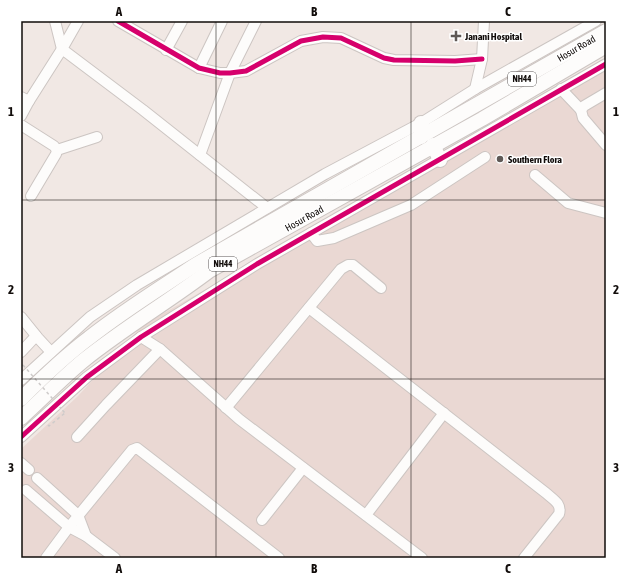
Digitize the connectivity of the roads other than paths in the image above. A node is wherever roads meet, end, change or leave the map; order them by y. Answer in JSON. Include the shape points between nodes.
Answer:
{"nodes":[{"id":1,"x":55,"y":21,"type":"edge"},
{"id":2,"x":78,"y":21,"type":"edge"},
{"id":3,"x":182,"y":21,"type":"edge"},
{"id":4,"x":222,"y":21,"type":"edge"},
{"id":5,"x":256,"y":21,"type":"edge"},
{"id":6,"x":484,"y":21,"type":"edge"},
{"id":7,"x":121,"y":22,"type":"edge"},
{"id":8,"x":592,"y":22,"type":"edge"},
{"id":9,"x":606,"y":31,"type":"edge"},
{"id":10,"x":606,"y":46,"type":"edge"},
{"id":11,"x":62,"y":48,"type":"junction"},
{"id":12,"x":166,"y":50,"type":"junction"},
{"id":13,"x":482,"y":59,"type":"junction"},
{"id":14,"x":606,"y":64,"type":"edge"},
{"id":15,"x":199,"y":68,"type":"junction"},
{"id":16,"x":230,"y":73,"type":"junction"},
{"id":17,"x":475,"y":89,"type":"junction"},
{"id":18,"x":561,"y":89,"type":"junction"},
{"id":19,"x":606,"y":93,"type":"edge"},
{"id":20,"x":25,"y":99,"type":"edge"},
{"id":21,"x":581,"y":110,"type":"junction"},
{"id":22,"x":21,"y":116,"type":"edge"},
{"id":23,"x":21,"y":125,"type":"edge"},
{"id":24,"x":421,"y":130,"type":"junction"},
{"id":25,"x":97,"y":137,"type":"dead end"},
{"id":26,"x":434,"y":145,"type":"junction"},
{"id":27,"x":606,"y":145,"type":"edge"},
{"id":28,"x":57,"y":150,"type":"junction"},
{"id":29,"x":200,"y":155,"type":"junction"},
{"id":30,"x":485,"y":157,"type":"dead end"},
{"id":31,"x":440,"y":160,"type":"junction"},
{"id":32,"x":535,"y":175,"type":"dead end"},
{"id":33,"x":31,"y":196,"type":"dead end"},
{"id":34,"x":267,"y":208,"type":"junction"},
{"id":35,"x":606,"y":213,"type":"edge"},
{"id":36,"x":311,"y":233,"type":"junction"},
{"id":37,"x":381,"y":288,"type":"dead end"},
{"id":38,"x":309,"y":308,"type":"junction"},
{"id":39,"x":21,"y":317,"type":"edge"},
{"id":40,"x":37,"y":337,"type":"junction"},
{"id":41,"x":141,"y":337,"type":"junction"},
{"id":42,"x":160,"y":349,"type":"junction"},
{"id":43,"x":21,"y":352,"type":"edge"},
{"id":44,"x":51,"y":352,"type":"junction"},
{"id":45,"x":42,"y":360,"type":"junction"},
{"id":46,"x":21,"y":380,"type":"edge"},
{"id":47,"x":21,"y":399,"type":"edge"},
{"id":48,"x":226,"y":408,"type":"junction"},
{"id":49,"x":444,"y":414,"type":"junction"},
{"id":50,"x":21,"y":418,"type":"edge"},
{"id":51,"x":21,"y":437,"type":"edge"},
{"id":52,"x":77,"y":437,"type":"dead end"},
{"id":53,"x":21,"y":463,"type":"edge"},
{"id":54,"x":303,"y":468,"type":"junction"},
{"id":55,"x":29,"y":470,"type":"dead end"},
{"id":56,"x":37,"y":478,"type":"dead end"},
{"id":57,"x":26,"y":490,"type":"dead end"},
{"id":58,"x":78,"y":515,"type":"junction"},
{"id":59,"x":366,"y":515,"type":"junction"},
{"id":60,"x":262,"y":520,"type":"dead end"},
{"id":61,"x":69,"y":527,"type":"junction"},
{"id":62,"x":86,"y":536,"type":"junction"},
{"id":63,"x":46,"y":558,"type":"edge"},
{"id":64,"x":115,"y":558,"type":"edge"},
{"id":65,"x":279,"y":558,"type":"edge"},
{"id":66,"x":422,"y":558,"type":"edge"},
{"id":67,"x":524,"y":558,"type":"edge"}],
"edges":[{"from":1,"to":11,"type":"street"},
{"from":2,"to":11,"type":"street"},
{"from":3,"to":12,"type":"street"},
{"from":4,"to":15,"type":"street"},
{"from":5,"to":16,"type":"street"},
{"from":6,"to":13,"type":"street"},
{"from":7,"to":12,"type":"street"},
{"from":8,"to":17,"type":"street"},
{"from":9,"to":24,"type":"highway","name":"Hosur Road","number":"NH44"},
{"from":10,"to":26,"type":"highway","name":"Hosur Road","number":"NH44"},
{"from":11,"to":20,"type":"street"},
{"from":11,"to":29,"type":"street"},
{"from":12,"to":15,"type":"street"},
{"from":13,"to":16,"type":"street","via":[[394,60],[341,38],[323,37],[301,41],[246,71]]},
{"from":13,"to":17,"type":"street"},
{"from":14,"to":18,"type":"street"},
{"from":15,"to":16,"type":"street"},
{"from":16,"to":29,"type":"street"},
{"from":17,"to":24,"type":"street"},
{"from":18,"to":21,"type":"street"},
{"from":18,"to":31,"type":"street"},
{"from":19,"to":21,"type":"street"},
{"from":20,"to":22,"type":"street"},
{"from":21,"to":27,"type":"street","via":[[583,118]]},
{"from":23,"to":28,"type":"street"},
{"from":24,"to":34,"type":"street","via":[[325,174]]},
{"from":24,"to":47,"type":"highway","name":"Hosur Road","number":"NH44","via":[[195,265],[131,308],[89,338]]},
{"from":25,"to":28,"type":"street"},
{"from":26,"to":31,"type":"highway"},
{"from":26,"to":50,"type":"highway","name":"Hosur Road","number":"NH44","via":[[209,271],[84,360]]},
{"from":28,"to":33,"type":"street"},
{"from":29,"to":34,"type":"street"},
{"from":30,"to":36,"type":"street","via":[[411,205],[380,219],[334,238],[317,241]]},
{"from":31,"to":36,"type":"street"},
{"from":32,"to":35,"type":"street","via":[[568,203]]},
{"from":34,"to":44,"type":"street","via":[[90,317]]},
{"from":36,"to":41,"type":"street"},
{"from":37,"to":38,"type":"street","via":[[353,265],[348,265],[341,269]]},
{"from":38,"to":48,"type":"street"},
{"from":38,"to":49,"type":"street"},
{"from":39,"to":40,"type":"street"},
{"from":40,"to":43,"type":"street"},
{"from":40,"to":44,"type":"street"},
{"from":40,"to":45,"type":"street"},
{"from":41,"to":42,"type":"street"},
{"from":41,"to":51,"type":"street","via":[[87,377]]},
{"from":42,"to":48,"type":"street"},
{"from":42,"to":52,"type":"street"},
{"from":44,"to":45,"type":"street"},
{"from":45,"to":46,"type":"street"},
{"from":48,"to":54,"type":"street"},
{"from":49,"to":59,"type":"street"},
{"from":49,"to":67,"type":"street","via":[[559,504],[559,514]]},
{"from":53,"to":55,"type":"street"},
{"from":54,"to":59,"type":"street"},
{"from":54,"to":60,"type":"street"},
{"from":56,"to":58,"type":"street"},
{"from":57,"to":61,"type":"street"},
{"from":58,"to":61,"type":"street"},
{"from":58,"to":62,"type":"street"},
{"from":58,"to":65,"type":"street","via":[[132,450],[137,448]]},
{"from":59,"to":66,"type":"street"},
{"from":61,"to":62,"type":"street"},
{"from":61,"to":63,"type":"street"},
{"from":62,"to":64,"type":"street"}]}
